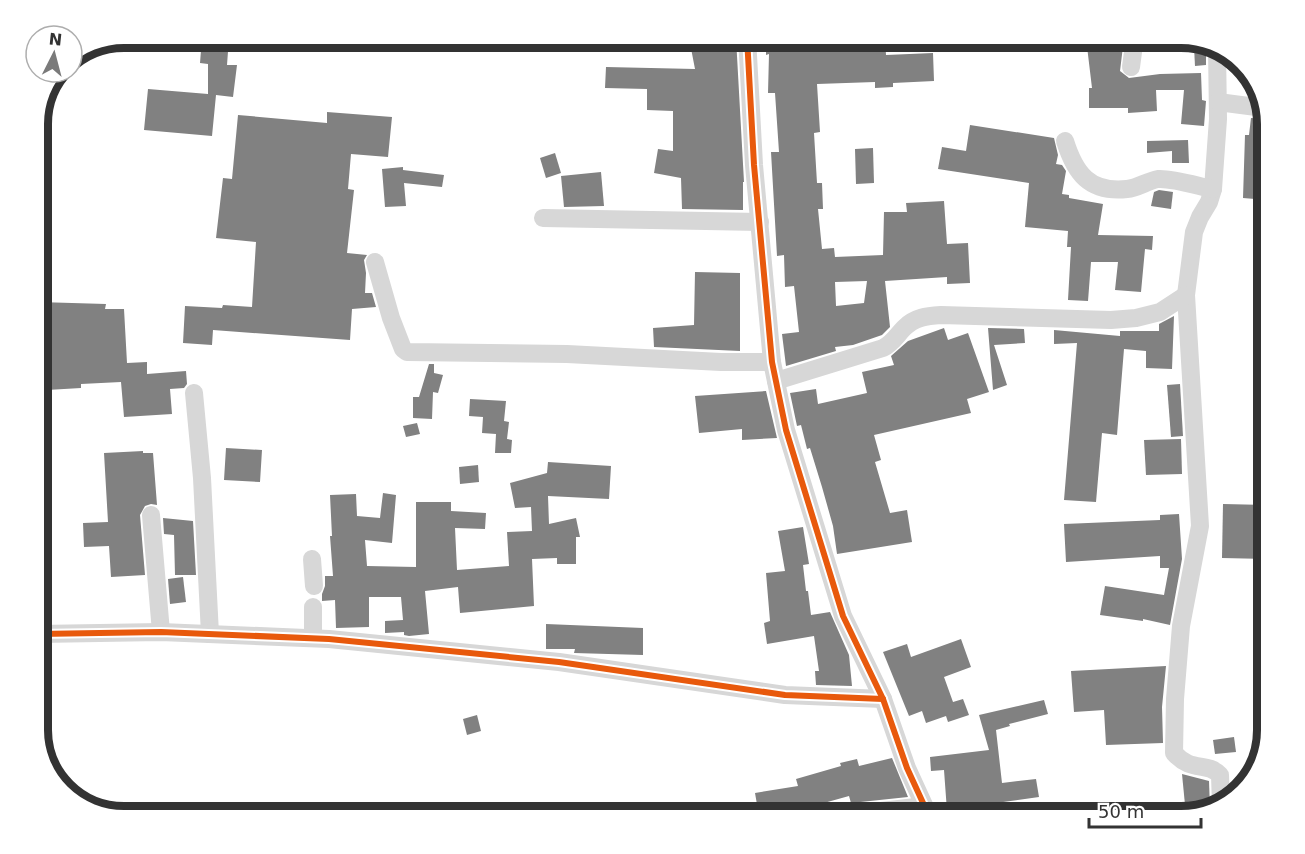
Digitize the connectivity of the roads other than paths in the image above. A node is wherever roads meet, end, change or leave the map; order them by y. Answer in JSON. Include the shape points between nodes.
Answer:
{"nodes":[{"id":1,"x":748,"y":48,"type":"edge"},
{"id":2,"x":1134,"y":48,"type":"edge"},
{"id":3,"x":1216,"y":57,"type":"edge"},
{"id":4,"x":1131,"y":67,"type":"dead end"},
{"id":5,"x":1218,"y":102,"type":"junction"},
{"id":6,"x":1255,"y":107,"type":"edge"},
{"id":7,"x":1065,"y":141,"type":"dead end"},
{"id":8,"x":1213,"y":189,"type":"junction"},
{"id":9,"x":543,"y":218,"type":"dead end"},
{"id":10,"x":759,"y":222,"type":"junction"},
{"id":11,"x":375,"y":262,"type":"dead end"},
{"id":12,"x":1186,"y":295,"type":"junction"},
{"id":13,"x":772,"y":362,"type":"junction"},
{"id":14,"x":776,"y":381,"type":"junction"},
{"id":15,"x":194,"y":393,"type":"dead end"},
{"id":16,"x":151,"y":515,"type":"dead end"},
{"id":17,"x":312,"y":559,"type":"dead end"},
{"id":18,"x":314,"y":585,"type":"dead end"},
{"id":19,"x":314,"y":607,"type":"dead end"},
{"id":20,"x":161,"y":632,"type":"junction"},
{"id":21,"x":48,"y":634,"type":"edge"},
{"id":22,"x":210,"y":634,"type":"junction"},
{"id":23,"x":313,"y":638,"type":"junction"},
{"id":24,"x":883,"y":699,"type":"junction"},
{"id":25,"x":1221,"y":795,"type":"edge"},
{"id":26,"x":925,"y":806,"type":"edge"}],
"edges":[{"from":1,"to":10,"type":"street"},
{"from":2,"to":4,"type":"street"},
{"from":3,"to":5,"type":"street"},
{"from":5,"to":6,"type":"street"},
{"from":5,"to":8,"type":"street"},
{"from":7,"to":8,"type":"street","via":[[1077,170],[1084,179],[1099,185],[1129,189],[1159,179]]},
{"from":8,"to":12,"type":"street","via":[[1194,232]]},
{"from":9,"to":10,"type":"street"},
{"from":10,"to":13,"type":"street"},
{"from":11,"to":13,"type":"street","via":[[391,318],[407,352]]},
{"from":12,"to":14,"type":"street","via":[[1160,312],[1136,318],[919,317],[883,348]]},
{"from":12,"to":25,"type":"street","via":[[1200,526],[1181,626],[1174,753],[1189,765],[1214,768],[1220,775]]},
{"from":13,"to":14,"type":"street"},
{"from":14,"to":24,"type":"street","via":[[786,430],[843,616]]},
{"from":15,"to":22,"type":"street"},
{"from":16,"to":20,"type":"street"},
{"from":17,"to":18,"type":"street"},
{"from":19,"to":23,"type":"street"},
{"from":20,"to":21,"type":"street"},
{"from":20,"to":22,"type":"street"},
{"from":22,"to":23,"type":"street"},
{"from":23,"to":24,"type":"street","via":[[559,662],[785,695]]},
{"from":24,"to":26,"type":"street"}]}
